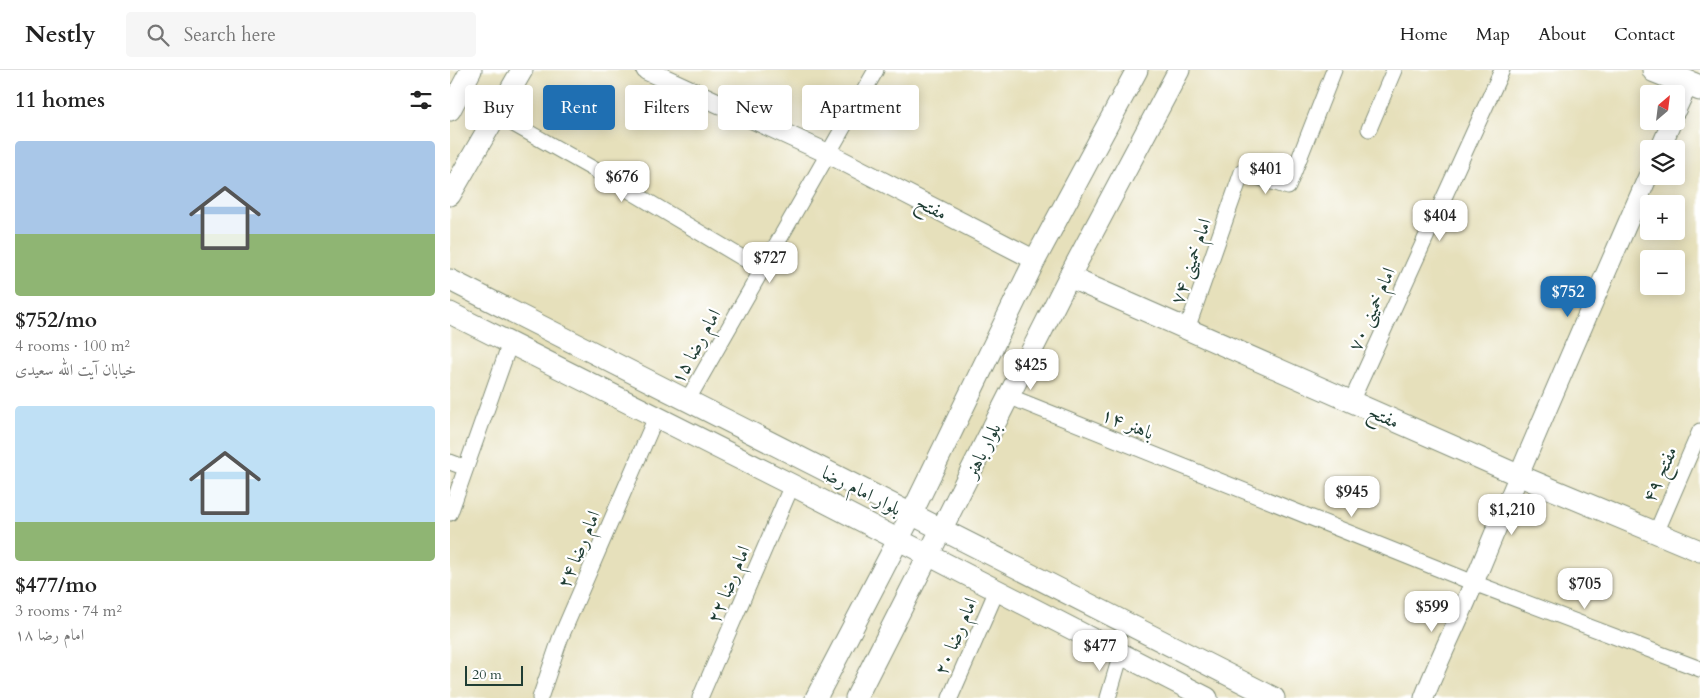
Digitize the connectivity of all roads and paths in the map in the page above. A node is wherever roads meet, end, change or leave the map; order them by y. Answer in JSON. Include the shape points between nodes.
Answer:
{"nodes":[{"id":1,"x":471,"y":70,"type":"edge"},
{"id":2,"x":522,"y":70,"type":"edge"},
{"id":3,"x":646,"y":70,"type":"edge"},
{"id":4,"x":876,"y":70,"type":"edge"},
{"id":5,"x":1138,"y":70,"type":"edge"},
{"id":6,"x":1179,"y":70,"type":"edge"},
{"id":7,"x":1334,"y":70,"type":"edge"},
{"id":8,"x":1394,"y":70,"type":"edge"},
{"id":9,"x":1502,"y":70,"type":"edge"},
{"id":10,"x":1654,"y":70,"type":"edge"},
{"id":11,"x":513,"y":85,"type":"edge"},
{"id":12,"x":1694,"y":86,"type":"edge"},
{"id":13,"x":1685,"y":98,"type":"edge"},
{"id":14,"x":450,"y":110,"type":"edge"},
{"id":15,"x":1369,"y":129,"type":"dead end"},
{"id":16,"x":487,"y":130,"type":"edge"},
{"id":17,"x":524,"y":130,"type":"edge"},
{"id":18,"x":829,"y":154,"type":"junction"},
{"id":19,"x":1644,"y":185,"type":"edge"},
{"id":20,"x":450,"y":195,"type":"edge"},
{"id":21,"x":1035,"y":260,"type":"junction"},
{"id":22,"x":761,"y":269,"type":"junction"},
{"id":23,"x":1069,"y":277,"type":"junction"},
{"id":24,"x":450,"y":280,"type":"edge"},
{"id":25,"x":450,"y":313,"type":"edge"},
{"id":26,"x":1187,"y":329,"type":"junction"},
{"id":27,"x":510,"y":343,"type":"junction"},
{"id":28,"x":1008,"y":396,"type":"junction"},
{"id":29,"x":687,"y":401,"type":"junction"},
{"id":30,"x":1351,"y":402,"type":"junction"},
{"id":31,"x":656,"y":417,"type":"junction"},
{"id":32,"x":1700,"y":431,"type":"edge"},
{"id":33,"x":450,"y":462,"type":"edge"},
{"id":34,"x":466,"y":468,"type":"junction"},
{"id":35,"x":1518,"y":475,"type":"junction"},
{"id":36,"x":792,"y":485,"type":"junction"},
{"id":37,"x":450,"y":513,"type":"edge"},
{"id":38,"x":911,"y":514,"type":"junction"},
{"id":39,"x":942,"y":530,"type":"junction"},
{"id":40,"x":1656,"y":533,"type":"junction"},
{"id":41,"x":897,"y":540,"type":"junction"},
{"id":42,"x":1700,"y":551,"type":"edge"},
{"id":43,"x":929,"y":556,"type":"junction"},
{"id":44,"x":1466,"y":580,"type":"junction"},
{"id":45,"x":997,"y":590,"type":"junction"},
{"id":46,"x":1121,"y":654,"type":"junction"},
{"id":47,"x":1700,"y":670,"type":"edge"},
{"id":48,"x":540,"y":698,"type":"edge"},
{"id":49,"x":700,"y":698,"type":"edge"},
{"id":50,"x":816,"y":698,"type":"edge"},
{"id":51,"x":856,"y":698,"type":"edge"},
{"id":52,"x":950,"y":698,"type":"edge"},
{"id":53,"x":1108,"y":698,"type":"edge"},
{"id":54,"x":1207,"y":698,"type":"edge"},
{"id":55,"x":1274,"y":698,"type":"edge"},
{"id":56,"x":1424,"y":698,"type":"edge"}],
"edges":[{"from":1,"to":14,"type":"main road"},
{"from":2,"to":11,"type":"main road"},
{"from":3,"to":18,"type":"street","name":"مفتح"},
{"from":4,"to":18,"type":"street"},
{"from":5,"to":21,"type":"main road","name":"بلوار باهنر"},
{"from":6,"to":23,"type":"main road","name":"بلوار باهنر"},
{"from":7,"to":26,"type":"street","name":"امام خمینی ۷۴","via":[[1288,187],[1242,172]]},
{"from":8,"to":15,"type":"street"},
{"from":9,"to":30,"type":"street","name":"امام خمینی ۷۰"},
{"from":10,"to":12,"type":"highway"},
{"from":12,"to":13,"type":"street"},
{"from":16,"to":20,"type":"main road"},
{"from":17,"to":22,"type":"street"},
{"from":18,"to":21,"type":"street","name":"مفتح"},
{"from":18,"to":22,"type":"street","name":"امام رضا ۱۵"},
{"from":19,"to":35,"type":"street"},
{"from":21,"to":38,"type":"main road","name":"بلوار باهنر"},
{"from":22,"to":29,"type":"street","name":"امام رضا ۱۵"},
{"from":23,"to":26,"type":"main road","name":"مفتح"},
{"from":23,"to":28,"type":"main road","name":"بلوار باهنر"},
{"from":24,"to":29,"type":"main road","name":"بلوار امام رضا"},
{"from":25,"to":27,"type":"main road","name":"بلوار امام رضا"},
{"from":26,"to":30,"type":"main road","name":"مفتح"},
{"from":27,"to":31,"type":"main road","name":"بلوار امام رضا"},
{"from":27,"to":34,"type":"street"},
{"from":28,"to":39,"type":"main road","name":"بلوار باهنر"},
{"from":28,"to":44,"type":"street","name":"باهنر ۱۴"},
{"from":29,"to":38,"type":"main road","name":"بلوار امام رضا"},
{"from":30,"to":35,"type":"main road","name":"مفتح"},
{"from":31,"to":36,"type":"main road","name":"بلوار امام رضا"},
{"from":31,"to":48,"type":"street","name":"امام رضا ۲۴","via":[[560,639]]},
{"from":32,"to":40,"type":"street","name":"مفتح ۴۹"},
{"from":33,"to":34,"type":"street"},
{"from":34,"to":37,"type":"street"},
{"from":35,"to":40,"type":"main road","name":"مفتح"},
{"from":35,"to":44,"type":"street"},
{"from":36,"to":41,"type":"main road","name":"بلوار امام رضا"},
{"from":36,"to":49,"type":"street","name":"امام رضا ۲۲"},
{"from":38,"to":39,"type":"main road","name":"بلوار امام رضا"},
{"from":38,"to":41,"type":"main road","name":"بلوار باهنر"},
{"from":39,"to":43,"type":"main road","name":"بلوار باهنر"},
{"from":39,"to":55,"type":"main road","name":"بلوار امام رضا"},
{"from":40,"to":42,"type":"main road","name":"مفتح"},
{"from":41,"to":43,"type":"main road","name":"بلوار امام رضا"},
{"from":41,"to":50,"type":"main road","name":"بلوار باهنر"},
{"from":43,"to":45,"type":"main road","name":"بلوار امام رضا"},
{"from":43,"to":51,"type":"main road","name":"بلوار باهنر"},
{"from":44,"to":47,"type":"street","name":"باهنر ۱۴"},
{"from":44,"to":56,"type":"street"},
{"from":45,"to":46,"type":"main road","name":"بلوار امام رضا"},
{"from":45,"to":52,"type":"street","name":"امام رضا ۲۰"},
{"from":46,"to":53,"type":"street"},
{"from":46,"to":54,"type":"main road","name":"بلوار امام رضا"}]}
